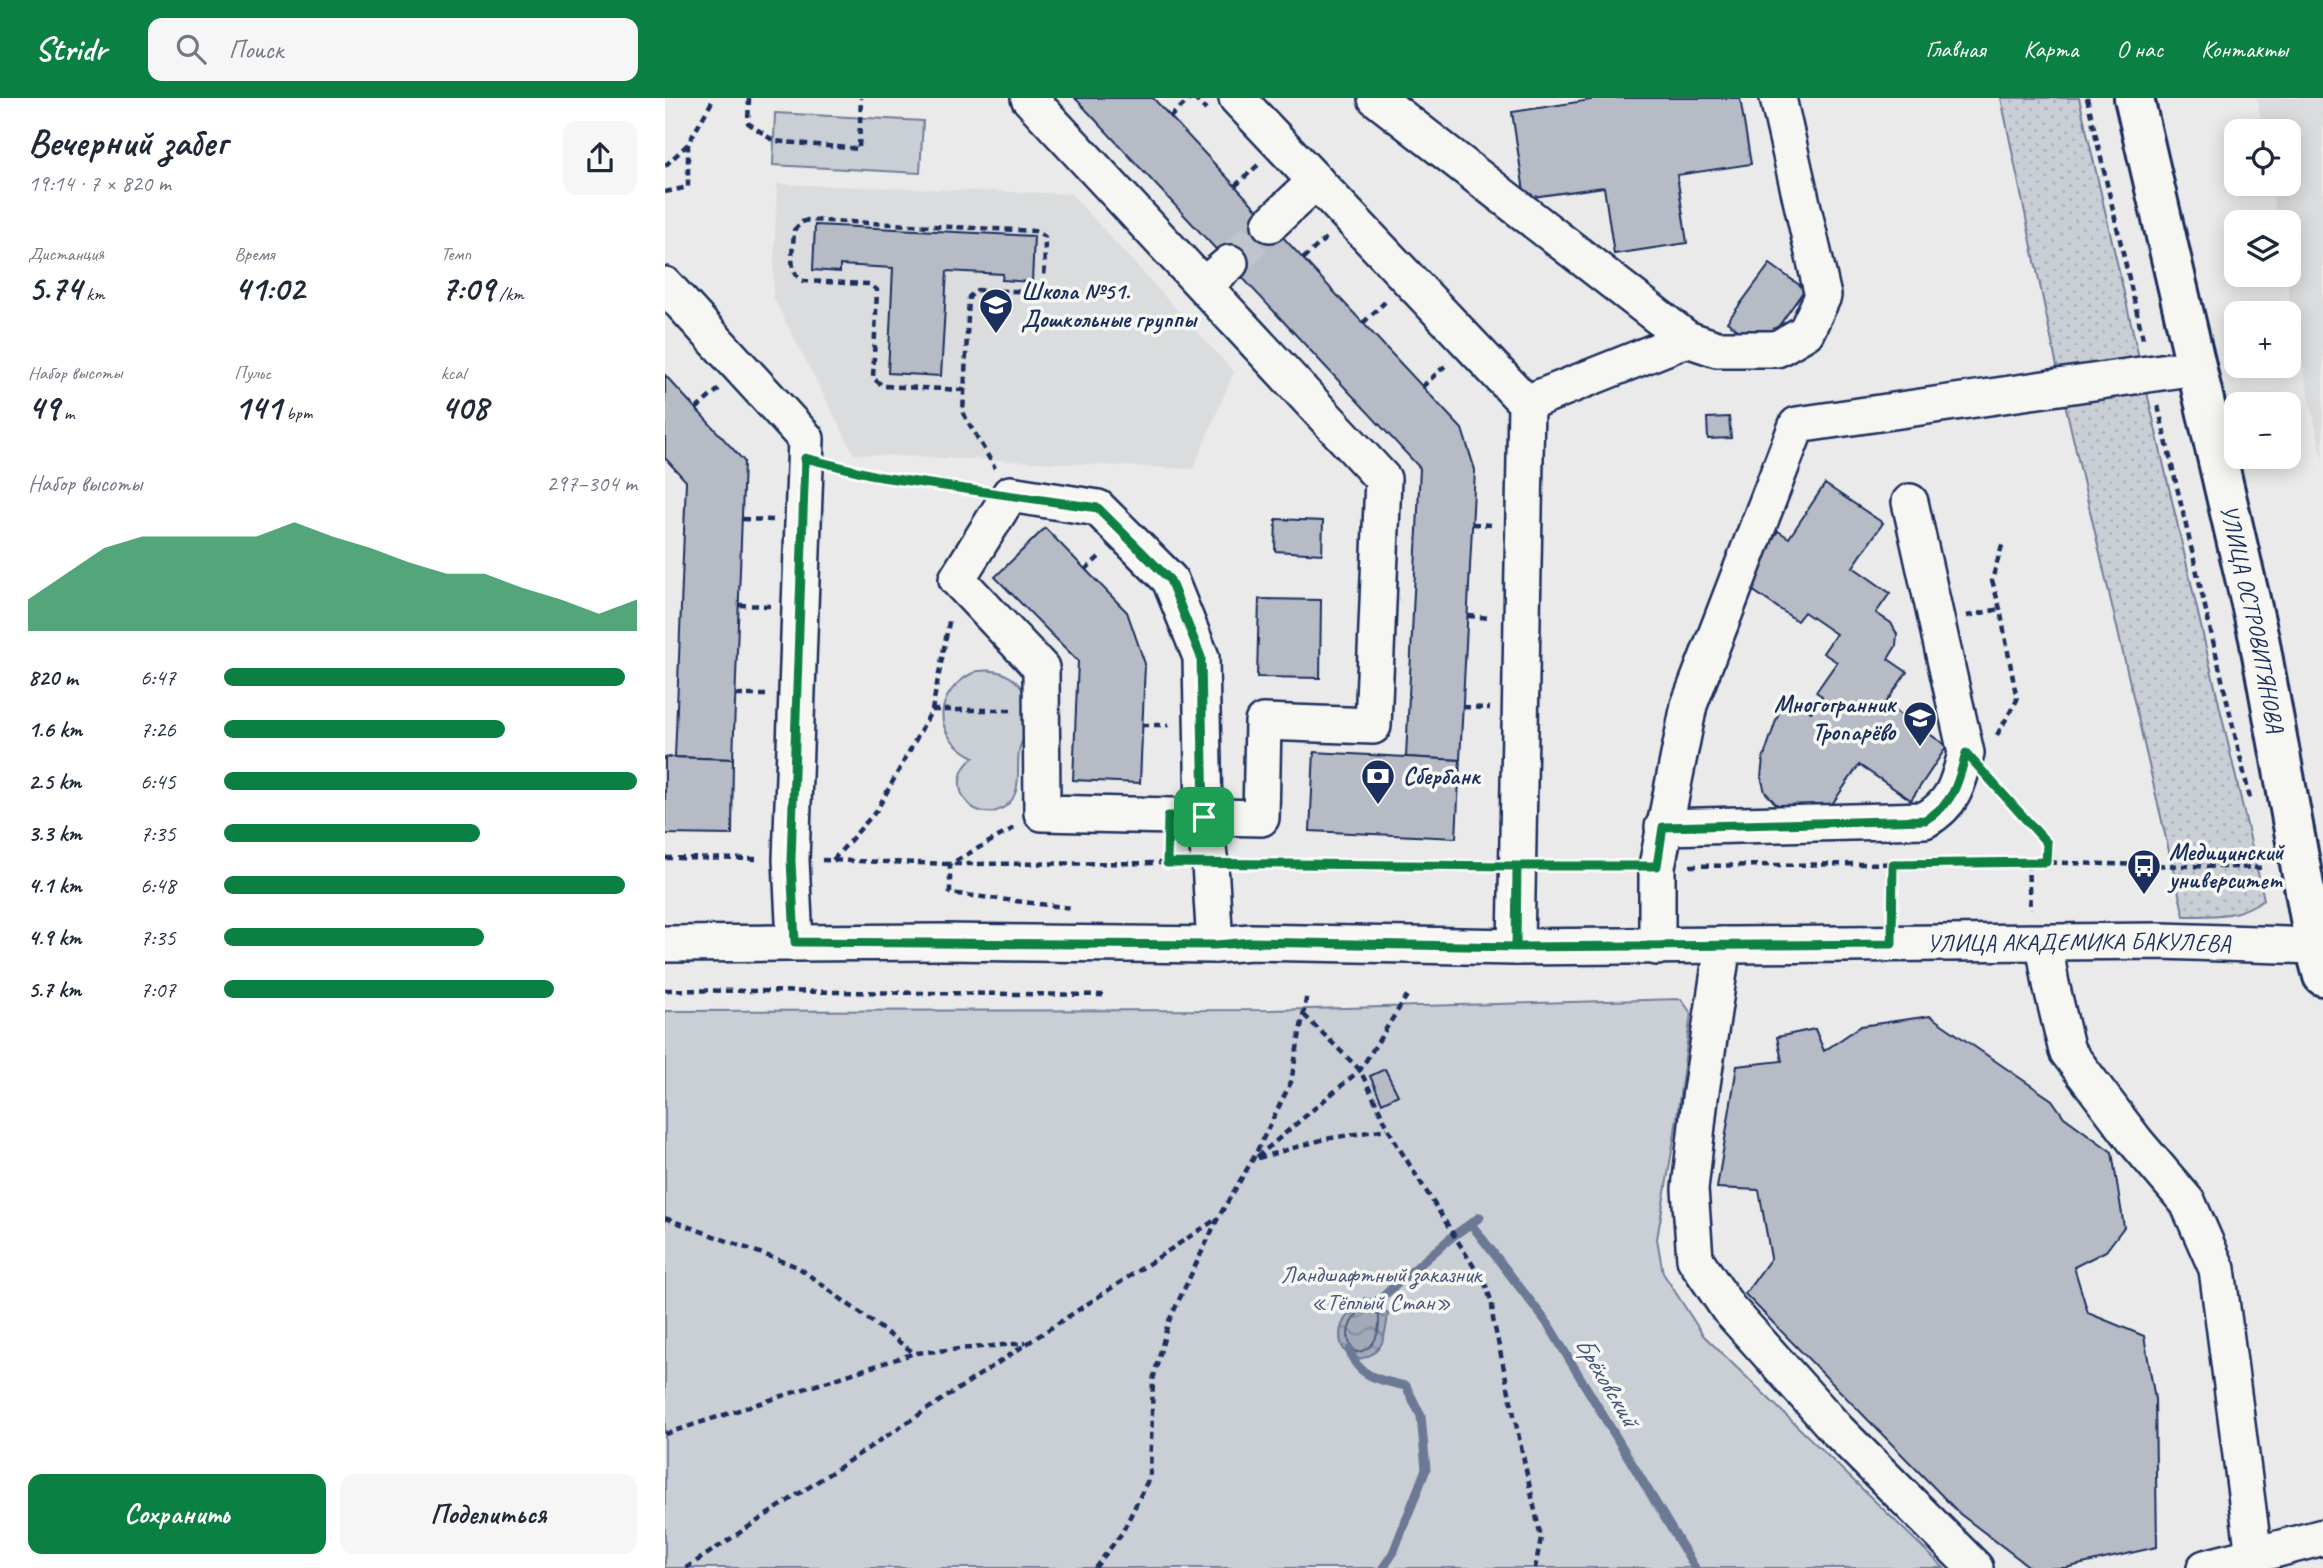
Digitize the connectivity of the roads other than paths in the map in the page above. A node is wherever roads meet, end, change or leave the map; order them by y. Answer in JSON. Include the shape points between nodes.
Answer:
{"nodes":[{"id":1,"x":1029,"y":98,"type":"edge"},
{"id":2,"x":1375,"y":98,"type":"edge"},
{"id":3,"x":1778,"y":98,"type":"edge"},
{"id":4,"x":2134,"y":98,"type":"edge"},
{"id":5,"x":1224,"y":108,"type":"edge"},
{"id":6,"x":665,"y":285,"type":"edge"},
{"id":7,"x":1687,"y":339,"type":"junction"},
{"id":8,"x":2196,"y":367,"type":"junction"},
{"id":9,"x":1526,"y":403,"type":"junction"},
{"id":10,"x":1910,"y":502,"type":"dead end"},
{"id":11,"x":1204,"y":817,"type":"junction"},
{"id":12,"x":1663,"y":827,"type":"junction"},
{"id":13,"x":795,"y":942,"type":"junction"},
{"id":14,"x":2038,"y":943,"type":"junction"},
{"id":15,"x":665,"y":944,"type":"edge"},
{"id":16,"x":1215,"y":945,"type":"junction"},
{"id":17,"x":1724,"y":945,"type":"junction"},
{"id":18,"x":1516,"y":947,"type":"junction"},
{"id":19,"x":1657,"y":947,"type":"junction"},
{"id":20,"x":2319,"y":961,"type":"edge"},
{"id":21,"x":2323,"y":1538,"type":"edge"},
{"id":22,"x":2254,"y":1556,"type":"junction"},
{"id":23,"x":1975,"y":1568,"type":"edge"},
{"id":24,"x":2205,"y":1568,"type":"edge"}],
"edges":[{"from":1,"to":11,"type":"street","via":[[1217,274],[1383,479],[1373,726],[1263,722],[1261,818]]},
{"from":2,"to":7,"type":"street"},
{"from":3,"to":7,"type":"street","via":[[1823,296],[1806,332],[1777,349],[1717,349]]},
{"from":4,"to":8,"type":"main road","name":"УЛИЦА ОСТРОВИТЯНОВА"},
{"from":5,"to":9,"type":"street","via":[[1293,203]]},
{"from":6,"to":13,"type":"street","via":[[806,439],[791,860]]},
{"from":7,"to":9,"type":"street"},
{"from":8,"to":12,"type":"street","via":[[1797,425],[1689,705]]},
{"from":8,"to":20,"type":"main road","name":"УЛИЦА ОСТРОВИТЯНОВА","via":[[2259,638]]},
{"from":9,"to":18,"type":"street"},
{"from":10,"to":12,"type":"street","via":[[1973,760],[1955,792],[1939,812],[1925,820]]},
{"from":11,"to":11,"type":"street","via":[[1201,657],[1170,580],[1098,508],[1010,494],[957,579],[1041,668],[1042,813]]},
{"from":11,"to":16,"type":"street"},
{"from":12,"to":19,"type":"street","via":[[1657,866]]},
{"from":13,"to":15,"type":"street","name":"УЛИЦА АКАДЕМИКА БАКУЛЕВА"},
{"from":13,"to":16,"type":"street","name":"УЛИЦА АКАДЕМИКА БАКУЛЕВА"},
{"from":14,"to":17,"type":"street","name":"УЛИЦА АКАДЕМИКА БАКУЛЕВА"},
{"from":14,"to":20,"type":"street","name":"УЛИЦА АКАДЕМИКА БАКУЛЕВА","via":[[2161,941]]},
{"from":14,"to":22,"type":"street","via":[[2067,1051],[2188,1203],[2217,1269]]},
{"from":16,"to":18,"type":"street","name":"УЛИЦА АКАДЕМИКА БАКУЛЕВА"},
{"from":17,"to":19,"type":"street","name":"УЛИЦА АКАДЕМИКА БАКУЛЕВА"},
{"from":17,"to":23,"type":"street","via":[[1690,1189],[1695,1259],[1728,1308],[1837,1431]]},
{"from":18,"to":19,"type":"street","name":"УЛИЦА АКАДЕМИКА БАКУЛЕВА"},
{"from":21,"to":22,"type":"street"},
{"from":22,"to":24,"type":"street"}]}
